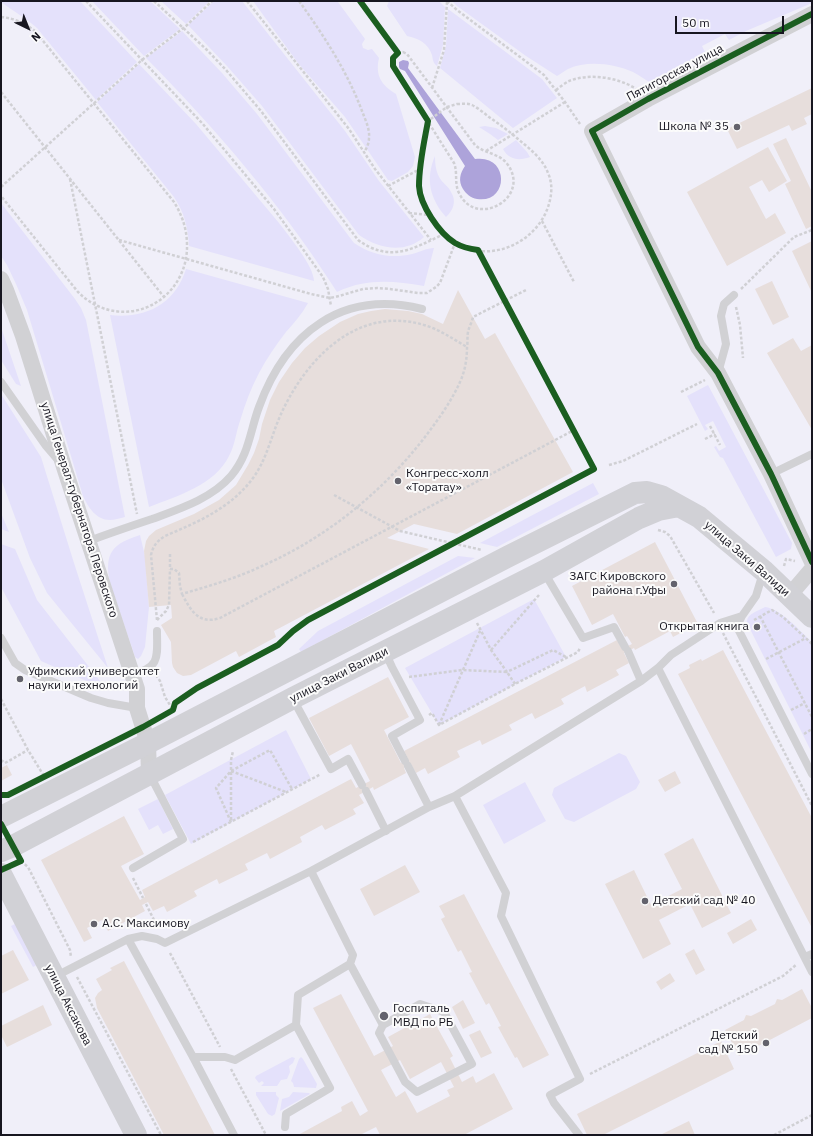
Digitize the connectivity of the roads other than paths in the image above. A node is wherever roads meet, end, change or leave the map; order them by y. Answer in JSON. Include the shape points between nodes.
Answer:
{"nodes":[{"id":1,"x":812,"y":14,"type":"edge"},
{"id":2,"x":1,"y":279,"type":"edge"},
{"id":3,"x":734,"y":295,"type":"road end"},
{"id":4,"x":422,"y":309,"type":"dead end"},
{"id":5,"x":713,"y":376,"type":"junction"},
{"id":6,"x":1,"y":382,"type":"edge"},
{"id":7,"x":812,"y":454,"type":"edge"},
{"id":8,"x":66,"y":470,"type":"junction"},
{"id":9,"x":771,"y":474,"type":"junction"},
{"id":10,"x":679,"y":506,"type":"junction"},
{"id":11,"x":89,"y":541,"type":"junction"},
{"id":12,"x":812,"y":562,"type":"edge"},
{"id":13,"x":812,"y":569,"type":"edge"},
{"id":14,"x":764,"y":571,"type":"junction"},
{"id":15,"x":547,"y":578,"type":"junction"},
{"id":16,"x":789,"y":596,"type":"junction"},
{"id":17,"x":742,"y":616,"type":"junction"},
{"id":18,"x":812,"y":617,"type":"edge"},
{"id":19,"x":157,"y":630,"type":"road end"},
{"id":20,"x":1,"y":638,"type":"edge"},
{"id":21,"x":388,"y":659,"type":"junction"},
{"id":22,"x":658,"y":668,"type":"junction"},
{"id":23,"x":132,"y":674,"type":"junction"},
{"id":24,"x":641,"y":681,"type":"junction"},
{"id":25,"x":293,"y":698,"type":"junction"},
{"id":26,"x":137,"y":708,"type":"junction"},
{"id":27,"x":148,"y":743,"type":"junction"},
{"id":28,"x":149,"y":774,"type":"junction"},
{"id":29,"x":812,"y":774,"type":"edge"},
{"id":30,"x":455,"y":796,"type":"junction"},
{"id":31,"x":429,"y":807,"type":"junction"},
{"id":32,"x":1,"y":817,"type":"edge"},
{"id":33,"x":386,"y":831,"type":"junction"},
{"id":34,"x":1,"y":851,"type":"edge"},
{"id":35,"x":311,"y":871,"type":"junction"},
{"id":36,"x":132,"y":872,"type":"road end"},
{"id":37,"x":1,"y":874,"type":"edge"},
{"id":38,"x":128,"y":939,"type":"junction"},
{"id":39,"x":808,"y":956,"type":"edge"},
{"id":40,"x":350,"y":964,"type":"junction"},
{"id":41,"x":63,"y":972,"type":"junction"},
{"id":42,"x":812,"y":972,"type":"edge"},
{"id":43,"x":296,"y":1025,"type":"junction"},
{"id":44,"x":383,"y":1025,"type":"junction"},
{"id":45,"x":193,"y":1057,"type":"junction"},
{"id":46,"x":285,"y":1127,"type":"dead end"},
{"id":47,"x":136,"y":1135,"type":"edge"},
{"id":48,"x":234,"y":1135,"type":"edge"},
{"id":49,"x":579,"y":1135,"type":"edge"}],
"edges":[{"from":1,"to":5,"type":"street","name":"Пятигорская улица","via":[[587,128]]},
{"from":2,"to":8,"type":"street","name":"улица Генерал-губернатора Перовского","via":[[23,336]]},
{"from":3,"to":5,"type":"lane","via":[[724,304],[721,316],[726,344]]},
{"from":4,"to":11,"type":"lane","via":[[396,304],[377,304],[357,307],[321,322],[291,348],[280,364],[259,408],[244,457],[230,477],[189,505]]},
{"from":5,"to":9,"type":"street"},
{"from":6,"to":8,"type":"lane"},
{"from":7,"to":9,"type":"lane"},
{"from":8,"to":11,"type":"street","name":"улица Генерал-губернатора Перовского"},
{"from":9,"to":12,"type":"street"},
{"from":10,"to":14,"type":"main road","name":"улица Заки Валиди","via":[[699,517]]},
{"from":10,"to":15,"type":"main road","name":"улица Заки Валиди","via":[[648,514]]},
{"from":10,"to":27,"type":"main road","name":"улица Заки Валиди","via":[[653,493],[635,493],[628,496]]},
{"from":11,"to":23,"type":"street","name":"улица Генерал-губернатора Перовского"},
{"from":13,"to":16,"type":"street"},
{"from":14,"to":16,"type":"main road","name":"улица Заки Валиди"},
{"from":14,"to":17,"type":"lane","via":[[756,596]]},
{"from":15,"to":21,"type":"main road","name":"улица Заки Валиди"},
{"from":15,"to":24,"type":"lane","via":[[583,638],[614,627]]},
{"from":16,"to":18,"type":"main road","name":"улица Заки Валиди"},
{"from":17,"to":22,"type":"lane","via":[[720,623],[671,654]]},
{"from":17,"to":29,"type":"lane","via":[[738,629]]},
{"from":19,"to":23,"type":"lane","via":[[156,659],[148,668]]},
{"from":20,"to":26,"type":"lane","via":[[15,663],[25,670],[91,698]]},
{"from":21,"to":25,"type":"main road","name":"улица Заки Валиди"},
{"from":21,"to":31,"type":"lane","via":[[420,720],[392,736]]},
{"from":22,"to":24,"type":"lane"},
{"from":22,"to":39,"type":"lane"},
{"from":23,"to":26,"type":"street","name":"улица Генерал-губернатора Перовского","via":[[137,689]]},
{"from":24,"to":30,"type":"lane"},
{"from":25,"to":28,"type":"main road","name":"улица Заки Валиди"},
{"from":25,"to":33,"type":"lane","via":[[330,769],[348,759]]},
{"from":26,"to":27,"type":"street","name":"улица Генерал-губернатора Перовского"},
{"from":27,"to":28,"type":"street","name":"улица Генерал-губернатора Перовского"},
{"from":27,"to":32,"type":"main road","name":"улица Заки Валиди"},
{"from":28,"to":34,"type":"main road","name":"улица Заки Валиди"},
{"from":28,"to":36,"type":"lane","via":[[183,839]]},
{"from":30,"to":31,"type":"lane"},
{"from":30,"to":49,"type":"lane","via":[[506,893],[501,916],[580,1079],[550,1095]]},
{"from":31,"to":33,"type":"lane"},
{"from":33,"to":35,"type":"lane"},
{"from":35,"to":38,"type":"lane","via":[[165,943],[142,936]]},
{"from":35,"to":40,"type":"lane","via":[[353,955]]},
{"from":37,"to":41,"type":"main road","name":"улица Аксакова"},
{"from":38,"to":41,"type":"lane"},
{"from":38,"to":45,"type":"lane"},
{"from":39,"to":42,"type":"lane"},
{"from":40,"to":43,"type":"lane","via":[[298,994]]},
{"from":40,"to":44,"type":"lane"},
{"from":41,"to":47,"type":"main road","name":"улица Аксакова"},
{"from":43,"to":45,"type":"lane","via":[[234,1060],[225,1057]]},
{"from":43,"to":46,"type":"lane","via":[[330,1088],[286,1114]]},
{"from":44,"to":44,"type":"lane","via":[[420,1004],[444,1012],[472,1064],[417,1092],[405,1082],[387,1049],[379,1033]]},
{"from":45,"to":48,"type":"lane"}]}
